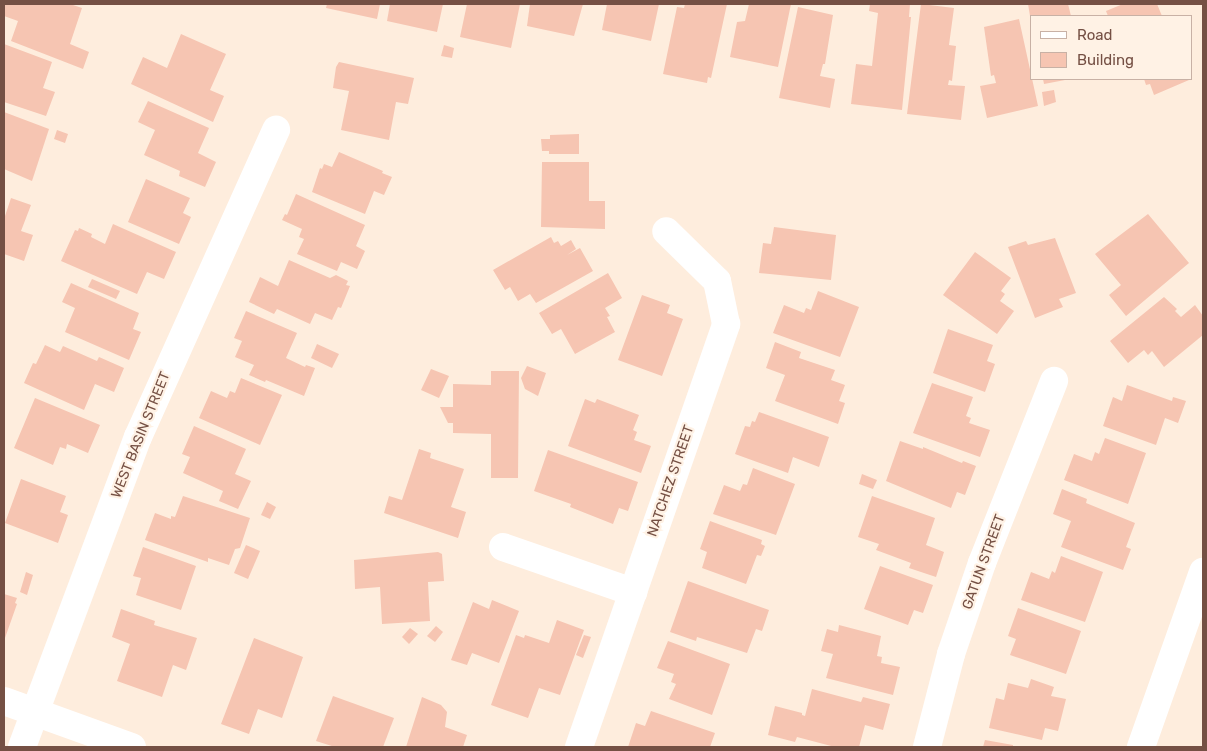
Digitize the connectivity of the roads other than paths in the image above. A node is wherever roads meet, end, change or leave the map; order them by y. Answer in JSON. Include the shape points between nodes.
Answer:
{"nodes":[{"id":1,"x":276,"y":130,"type":"dead end"},
{"id":2,"x":666,"y":230,"type":"dead end"},
{"id":3,"x":1054,"y":381,"type":"dead end"},
{"id":4,"x":503,"y":547,"type":"dead end"},
{"id":5,"x":1203,"y":572,"type":"edge"},
{"id":6,"x":632,"y":592,"type":"junction"},
{"id":7,"x":4,"y":701,"type":"edge"},
{"id":8,"x":35,"y":712,"type":"junction"},
{"id":9,"x":22,"y":747,"type":"edge"},
{"id":10,"x":132,"y":747,"type":"edge"},
{"id":11,"x":579,"y":747,"type":"edge"},
{"id":12,"x":927,"y":747,"type":"edge"},
{"id":13,"x":1141,"y":747,"type":"edge"}],
"edges":[{"from":1,"to":8,"type":"street","name":"WEST BASIN STREET","via":[[138,437]]},
{"from":2,"to":6,"type":"street","name":"NATCHEZ STREET","via":[[717,281],[726,324]]},
{"from":3,"to":12,"type":"street","name":"GATUN STREET","via":[[982,563],[954,645]]},
{"from":4,"to":6,"type":"street"},
{"from":5,"to":13,"type":"street"},
{"from":6,"to":11,"type":"street","name":"NATCHEZ STREET"},
{"from":7,"to":8,"type":"street"},
{"from":8,"to":9,"type":"street","name":"WEST BASIN STREET"},
{"from":8,"to":10,"type":"street"}]}
